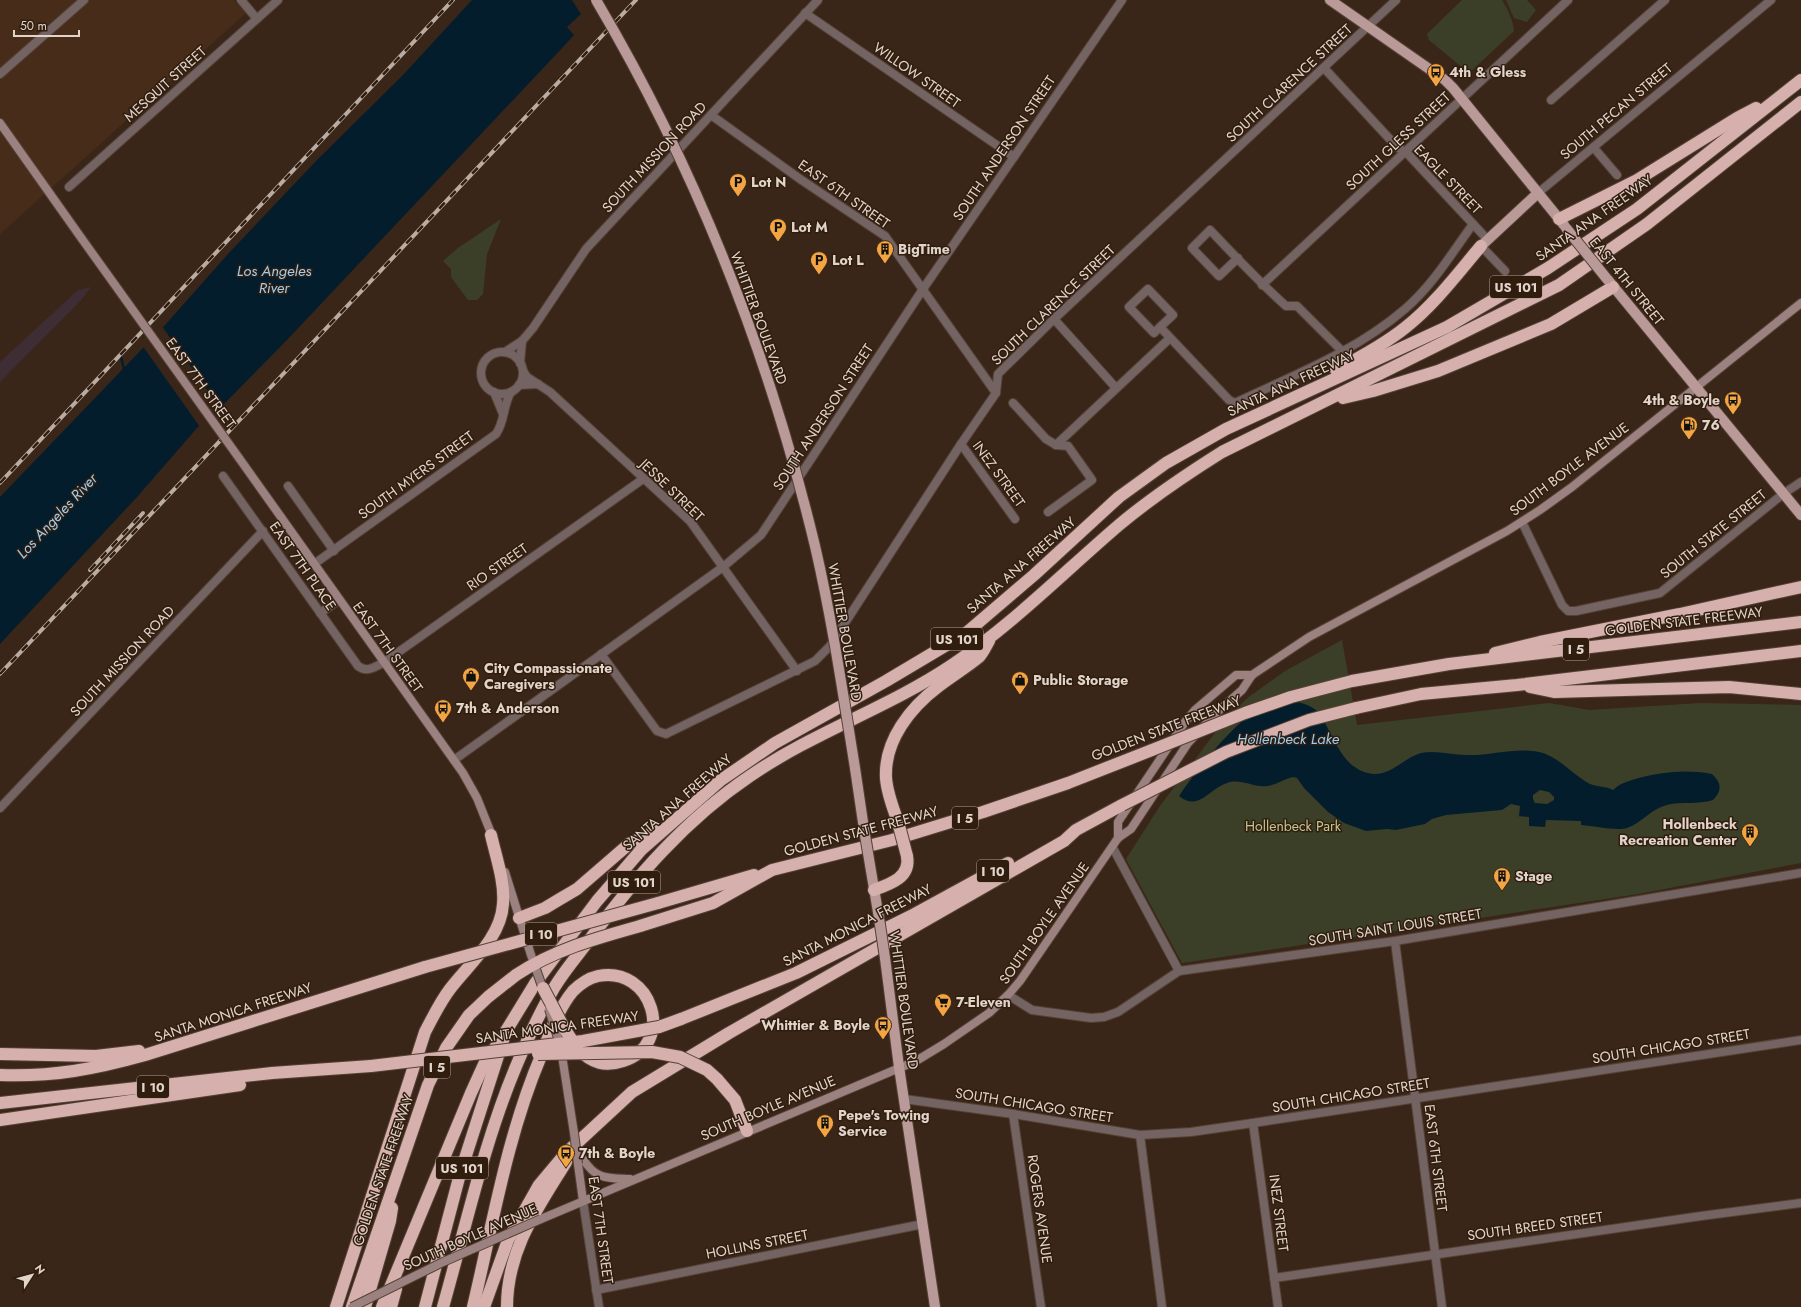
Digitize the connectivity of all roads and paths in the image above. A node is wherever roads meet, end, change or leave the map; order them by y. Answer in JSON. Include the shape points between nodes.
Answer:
{"nodes":[{"id":1,"x":84,"y":0,"type":"edge"},
{"id":2,"x":241,"y":0,"type":"edge"},
{"id":3,"x":278,"y":0,"type":"edge"},
{"id":4,"x":596,"y":0,"type":"edge"},
{"id":5,"x":818,"y":0,"type":"edge"},
{"id":6,"x":1122,"y":0,"type":"edge"},
{"id":7,"x":1330,"y":0,"type":"edge"},
{"id":8,"x":1396,"y":0,"type":"edge"},
{"id":9,"x":1568,"y":0,"type":"edge"},
{"id":10,"x":1665,"y":0,"type":"edge"},
{"id":11,"x":1771,"y":0,"type":"edge"},
{"id":12,"x":805,"y":13,"type":"junction"},
{"id":13,"x":257,"y":19,"type":"junction"},
{"id":14,"x":1368,"y":26,"type":"junction"},
{"id":15,"x":1324,"y":68,"type":"junction"},
{"id":16,"x":0,"y":74,"type":"edge"},
{"id":17,"x":1801,"y":80,"type":"edge"},
{"id":18,"x":1777,"y":98,"type":"junction"},
{"id":19,"x":1462,"y":99,"type":"junction"},
{"id":20,"x":1551,"y":100,"type":"dead end"},
{"id":21,"x":1801,"y":102,"type":"edge"},
{"id":22,"x":711,"y":115,"type":"junction"},
{"id":23,"x":0,"y":123,"type":"edge"},
{"id":24,"x":1594,"y":148,"type":"junction"},
{"id":25,"x":1406,"y":152,"type":"junction"},
{"id":26,"x":1014,"y":157,"type":"junction"},
{"id":27,"x":1617,"y":175,"type":"dead end"},
{"id":28,"x":69,"y":187,"type":"dead end"},
{"id":29,"x":1538,"y":193,"type":"junction"},
{"id":30,"x":1563,"y":223,"type":"junction"},
{"id":31,"x":1474,"y":224,"type":"junction"},
{"id":32,"x":1484,"y":242,"type":"junction"},
{"id":33,"x":1238,"y":258,"type":"junction"},
{"id":34,"x":1505,"y":271,"type":"dead end"},
{"id":35,"x":1610,"y":283,"type":"junction"},
{"id":36,"x":1262,"y":285,"type":"junction"},
{"id":37,"x":923,"y":289,"type":"junction"},
{"id":38,"x":1801,"y":302,"type":"edge"},
{"id":39,"x":1054,"y":319,"type":"junction"},
{"id":40,"x":1160,"y":327,"type":"junction"},
{"id":41,"x":1170,"y":338,"type":"junction"},
{"id":42,"x":522,"y":341,"type":"junction"},
{"id":43,"x":505,"y":352,"type":"junction"},
{"id":44,"x":1343,"y":352,"type":"junction"},
{"id":45,"x":520,"y":363,"type":"junction"},
{"id":46,"x":523,"y":371,"type":"junction"},
{"id":47,"x":538,"y":384,"type":"junction"},
{"id":48,"x":519,"y":385,"type":"junction"},
{"id":49,"x":1116,"y":388,"type":"junction"},
{"id":50,"x":1696,"y":388,"type":"junction"},
{"id":51,"x":494,"y":392,"type":"junction"},
{"id":52,"x":511,"y":392,"type":"junction"},
{"id":53,"x":996,"y":394,"type":"junction"},
{"id":54,"x":1326,"y":401,"type":"junction"},
{"id":55,"x":1013,"y":403,"type":"dead end"},
{"id":56,"x":503,"y":414,"type":"junction"},
{"id":57,"x":1226,"y":429,"type":"junction"},
{"id":58,"x":961,"y":444,"type":"junction"},
{"id":59,"x":1056,"y":445,"type":"junction"},
{"id":60,"x":223,"y":476,"type":"dead end"},
{"id":61,"x":643,"y":479,"type":"junction"},
{"id":62,"x":1801,"y":482,"type":"edge"},
{"id":63,"x":288,"y":486,"type":"dead end"},
{"id":64,"x":1783,"y":494,"type":"junction"},
{"id":65,"x":1048,"y":512,"type":"dead end"},
{"id":66,"x":1801,"y":516,"type":"edge"},
{"id":67,"x":1015,"y":519,"type":"dead end"},
{"id":68,"x":1522,"y":522,"type":"junction"},
{"id":69,"x":263,"y":532,"type":"junction"},
{"id":70,"x":334,"y":550,"type":"junction"},
{"id":71,"x":314,"y":564,"type":"junction"},
{"id":72,"x":723,"y":567,"type":"junction"},
{"id":73,"x":1801,"y":587,"type":"edge"},
{"id":74,"x":339,"y":600,"type":"junction"},
{"id":75,"x":320,"y":613,"type":"junction"},
{"id":76,"x":1801,"y":622,"type":"edge"},
{"id":77,"x":993,"y":635,"type":"junction"},
{"id":78,"x":1801,"y":651,"type":"edge"},
{"id":79,"x":601,"y":654,"type":"junction"},
{"id":80,"x":383,"y":663,"type":"junction"},
{"id":81,"x":1449,"y":664,"type":"junction"},
{"id":82,"x":364,"y":670,"type":"joint"},
{"id":83,"x":797,"y":671,"type":"junction"},
{"id":84,"x":1252,"y":675,"type":"junction"},
{"id":85,"x":1517,"y":685,"type":"junction"},
{"id":86,"x":1801,"y":694,"type":"edge"},
{"id":87,"x":454,"y":760,"type":"junction"},
{"id":88,"x":0,"y":808,"type":"edge"},
{"id":89,"x":671,"y":824,"type":"junction"},
{"id":90,"x":1076,"y":830,"type":"junction"},
{"id":91,"x":491,"y":835,"type":"junction"},
{"id":92,"x":1118,"y":838,"type":"junction"},
{"id":93,"x":1113,"y":848,"type":"junction"},
{"id":94,"x":772,"y":870,"type":"junction"},
{"id":95,"x":1801,"y":873,"type":"edge"},
{"id":96,"x":874,"y":890,"type":"junction"},
{"id":97,"x":519,"y":918,"type":"junction"},
{"id":98,"x":1395,"y":941,"type":"junction"},
{"id":99,"x":1179,"y":971,"type":"junction"},
{"id":100,"x":543,"y":988,"type":"junction"},
{"id":101,"x":1008,"y":995,"type":"junction"},
{"id":102,"x":506,"y":1031,"type":"junction"},
{"id":103,"x":218,"y":1032,"type":"junction"},
{"id":104,"x":1801,"y":1040,"type":"edge"},
{"id":105,"x":0,"y":1054,"type":"edge"},
{"id":106,"x":475,"y":1055,"type":"junction"},
{"id":107,"x":899,"y":1067,"type":"junction"},
{"id":108,"x":306,"y":1072,"type":"junction"},
{"id":109,"x":0,"y":1075,"type":"edge"},
{"id":110,"x":904,"y":1099,"type":"junction"},
{"id":111,"x":1415,"y":1099,"type":"junction"},
{"id":112,"x":0,"y":1103,"type":"edge"},
{"id":113,"x":1013,"y":1114,"type":"junction"},
{"id":114,"x":0,"y":1120,"type":"edge"},
{"id":115,"x":1253,"y":1123,"type":"junction"},
{"id":116,"x":748,"y":1131,"type":"junction"},
{"id":117,"x":1140,"y":1135,"type":"junction"},
{"id":118,"x":576,"y":1138,"type":"junction"},
{"id":119,"x":581,"y":1162,"type":"junction"},
{"id":120,"x":633,"y":1179,"type":"junction"},
{"id":121,"x":396,"y":1182,"type":"junction"},
{"id":122,"x":583,"y":1201,"type":"junction"},
{"id":123,"x":1801,"y":1203,"type":"edge"},
{"id":124,"x":923,"y":1224,"type":"junction"},
{"id":125,"x":1435,"y":1254,"type":"junction"},
{"id":126,"x":399,"y":1266,"type":"junction"},
{"id":127,"x":452,"y":1276,"type":"junction"},
{"id":128,"x":1274,"y":1278,"type":"junction"},
{"id":129,"x":596,"y":1290,"type":"junction"},
{"id":130,"x":336,"y":1307,"type":"edge"},
{"id":131,"x":352,"y":1307,"type":"edge"},
{"id":132,"x":365,"y":1307,"type":"edge"},
{"id":133,"x":382,"y":1307,"type":"edge"},
{"id":134,"x":391,"y":1307,"type":"edge"},
{"id":135,"x":425,"y":1307,"type":"edge"},
{"id":136,"x":443,"y":1307,"type":"edge"},
{"id":137,"x":448,"y":1307,"type":"edge"},
{"id":138,"x":473,"y":1307,"type":"edge"},
{"id":139,"x":484,"y":1307,"type":"edge"},
{"id":140,"x":507,"y":1307,"type":"edge"},
{"id":141,"x":599,"y":1307,"type":"edge"},
{"id":142,"x":935,"y":1307,"type":"edge"},
{"id":143,"x":1041,"y":1307,"type":"edge"},
{"id":144,"x":1162,"y":1307,"type":"edge"},
{"id":145,"x":1278,"y":1307,"type":"edge"},
{"id":146,"x":1442,"y":1307,"type":"edge"}],
"edges":[{"from":1,"to":16,"type":"street"},
{"from":2,"to":13,"type":"street"},
{"from":3,"to":13,"type":"street","name":"MESQUIT STREET"},
{"from":4,"to":96,"type":"main road","name":"WHITTIER BOULEVARD","bridge":true,"via":[[645,87],[690,180],[725,261],[774,397],[804,501],[830,618]]},
{"from":5,"to":12,"type":"street","name":"SOUTH MISSION ROAD"},
{"from":6,"to":26,"type":"street","name":"SOUTH ANDERSON STREET"},
{"from":7,"to":14,"type":"main road","name":"EAST 4TH STREET"},
{"from":8,"to":14,"type":"street","name":"SOUTH CLARENCE STREET"},
{"from":9,"to":19,"type":"street","name":"SOUTH GLESS STREET"},
{"from":10,"to":20,"type":"street"},
{"from":11,"to":24,"type":"street","name":"SOUTH PECAN STREET"},
{"from":12,"to":22,"type":"street","name":"SOUTH MISSION ROAD"},
{"from":12,"to":26,"type":"street","name":"WILLOW STREET"},
{"from":13,"to":28,"type":"street","name":"MESQUIT STREET"},
{"from":14,"to":15,"type":"street","name":"SOUTH CLARENCE STREET"},
{"from":14,"to":19,"type":"main road","name":"EAST 4TH STREET","via":[[1445,80]]},
{"from":15,"to":25,"type":"street","name":"EAGLE STREET","via":[[1398,148]]},
{"from":15,"to":39,"type":"street","name":"SOUTH CLARENCE STREET"},
{"from":17,"to":18,"type":"highway","name":"SANTA ANA FREEWAY","number":"US 101"},
{"from":18,"to":30,"type":"highway","via":[[1737,118]]},
{"from":18,"to":57,"type":"highway","name":"SANTA ANA FREEWAY","number":"US 101","via":[[1637,209],[1548,268],[1447,327]]},
{"from":19,"to":25,"type":"street","name":"SOUTH GLESS STREET"},
{"from":19,"to":29,"type":"main road","name":"EAST 4TH STREET"},
{"from":21,"to":54,"type":"highway","name":"SANTA ANA FREEWAY","number":"US 101","via":[[1648,224],[1559,285]]},
{"from":22,"to":37,"type":"street","name":"EAST 6TH STREET","via":[[885,236]]},
{"from":22,"to":42,"type":"street","name":"SOUTH MISSION ROAD","via":[[586,250]]},
{"from":23,"to":71,"type":"main road","name":"EAST 7TH STREET","bridge":true},
{"from":24,"to":27,"type":"street"},
{"from":24,"to":29,"type":"street","name":"SOUTH PECAN STREET"},
{"from":25,"to":31,"type":"street","name":"EAGLE STREET"},
{"from":25,"to":36,"type":"street","name":"SOUTH GLESS STREET"},
{"from":26,"to":37,"type":"street","name":"SOUTH ANDERSON STREET"},
{"from":29,"to":30,"type":"main road","name":"EAST 4TH STREET"},
{"from":29,"to":32,"type":"main road","name":"SOUTH PECAN STREET"},
{"from":30,"to":35,"type":"main road","name":"EAST 4TH STREET","bridge":true},
{"from":31,"to":32,"type":"street","name":"EAGLE STREET"},
{"from":31,"to":44,"type":"street","via":[[1431,282],[1406,308],[1373,334]]},
{"from":32,"to":34,"type":"street","name":"EAGLE STREET"},
{"from":32,"to":57,"type":"highway","via":[[1440,293],[1407,326],[1375,349]]},
{"from":33,"to":33,"type":"street","via":[[1219,276],[1192,248],[1210,230]]},
{"from":33,"to":36,"type":"street"},
{"from":35,"to":50,"type":"main road","name":"EAST 4TH STREET"},
{"from":35,"to":54,"type":"highway","via":[[1551,324],[1438,371],[1373,391]]},
{"from":36,"to":44,"type":"street","via":[[1286,306],[1297,306]]},
{"from":37,"to":53,"type":"street","name":"EAST 6TH STREET"},
{"from":37,"to":72,"type":"street","name":"SOUTH ANDERSON STREET","via":[[761,534]]},
{"from":38,"to":50,"type":"main road","name":"SOUTH BOYLE AVENUE"},
{"from":39,"to":49,"type":"street"},
{"from":39,"to":53,"type":"street","name":"SOUTH CLARENCE STREET","via":[[998,374]]},
{"from":40,"to":40,"type":"street","via":[[1173,315],[1148,289],[1129,307],[1154,333]]},
{"from":40,"to":41,"type":"street"},
{"from":41,"to":44,"type":"street","via":[[1229,400],[1235,403]]},
{"from":41,"to":49,"type":"street"},
{"from":42,"to":43,"type":"street","name":"SOUTH MISSION ROAD"},
{"from":42,"to":45,"type":"street"},
{"from":43,"to":45,"type":"street"},
{"from":43,"to":51,"type":"street","via":[[492,355],[483,365],[482,379]]},
{"from":45,"to":46,"type":"street"},
{"from":46,"to":47,"type":"street","name":"JESSE STREET"},
{"from":46,"to":48,"type":"street"},
{"from":47,"to":48,"type":"street"},
{"from":47,"to":61,"type":"street","name":"JESSE STREET"},
{"from":48,"to":52,"type":"street"},
{"from":49,"to":59,"type":"street"},
{"from":50,"to":64,"type":"main road","name":"EAST 4TH STREET"},
{"from":50,"to":68,"type":"main road","name":"SOUTH BOYLE AVENUE","via":[[1558,498]]},
{"from":51,"to":52,"type":"street"},
{"from":51,"to":56,"type":"street"},
{"from":52,"to":56,"type":"street","name":"SOUTH MYERS STREET"},
{"from":53,"to":58,"type":"street","name":"SOUTH CLARENCE STREET"},
{"from":54,"to":77,"type":"highway","name":"SANTA ANA FREEWAY","number":"US 101","via":[[1222,452],[1183,477],[1122,523]]},
{"from":55,"to":59,"type":"street","via":[[1046,439]]},
{"from":56,"to":70,"type":"street","name":"SOUTH MYERS STREET","via":[[501,427],[496,434]]},
{"from":57,"to":89,"type":"highway","name":"SANTA ANA FREEWAY","number":"US 101","via":[[1166,463],[1119,497],[965,634],[775,743],[721,780]]},
{"from":58,"to":67,"type":"street","name":"INEZ STREET"},
{"from":58,"to":83,"type":"street","name":"SOUTH CLARENCE STREET","via":[[830,646],[816,661]]},
{"from":59,"to":65,"type":"street","via":[[1068,446],[1092,480]]},
{"from":60,"to":69,"type":"street","name":"EAST 7TH PLACE"},
{"from":61,"to":72,"type":"street","name":"JESSE STREET","via":[[690,521]]},
{"from":61,"to":80,"type":"street","name":"RIO STREET"},
{"from":62,"to":64,"type":"street","name":"SOUTH STATE STREET"},
{"from":63,"to":70,"type":"street"},
{"from":64,"to":66,"type":"main road","name":"EAST 4TH STREET"},
{"from":64,"to":68,"type":"street","name":"SOUTH STATE STREET","via":[[1660,593],[1587,610],[1568,610],[1562,604]]},
{"from":68,"to":84,"type":"main road","name":"SOUTH BOYLE AVENUE","via":[[1309,637]]},
{"from":69,"to":75,"type":"street","name":"EAST 7TH PLACE"},
{"from":69,"to":88,"type":"street","name":"SOUTH MISSION ROAD"},
{"from":70,"to":71,"type":"street","name":"SOUTH MYERS STREET"},
{"from":71,"to":74,"type":"main road","name":"EAST 7TH STREET"},
{"from":72,"to":79,"type":"street","name":"SOUTH ANDERSON STREET"},
{"from":72,"to":83,"type":"street","name":"JESSE STREET"},
{"from":73,"to":81,"type":"highway","via":[[1540,642]]},
{"from":74,"to":75,"type":"street"},
{"from":74,"to":80,"type":"main road","name":"EAST 7TH STREET"},
{"from":75,"to":82,"type":"street","name":"EAST 7TH PLACE","via":[[358,666]]},
{"from":76,"to":81,"type":"highway","name":"GOLDEN STATE FREEWAY","number":"I 5"},
{"from":77,"to":96,"type":"highway","bridge":true,"via":[[980,656],[925,697],[911,712],[892,746],[886,769],[888,790],[907,856],[907,869],[899,879]]},
{"from":77,"to":127,"type":"highway","name":"SANTA ANA FREEWAY","number":"US 101","via":[[915,688],[791,751],[749,776],[696,819],[638,877],[555,986],[531,1032],[498,1115]]},
{"from":78,"to":85,"type":"highway","number":"I 5"},
{"from":79,"to":83,"type":"street","name":"SOUTH CLARENCE STREET","via":[[660,734],[666,734]]},
{"from":79,"to":87,"type":"street","name":"SOUTH ANDERSON STREET"},
{"from":80,"to":82,"type":"street","name":"RIO STREET"},
{"from":80,"to":87,"type":"main road","name":"EAST 7TH STREET"},
{"from":81,"to":94,"type":"highway","name":"GOLDEN STATE FREEWAY","number":"I 5","bridge":true,"via":[[1352,681],[1291,697],[1068,783],[983,812],[892,840]]},
{"from":84,"to":92,"type":"main road","name":"SOUTH BOYLE AVENUE","via":[[1242,690],[1188,743],[1131,829]]},
{"from":84,"to":92,"type":"main road","name":"SOUTH BOYLE AVENUE","via":[[1236,675],[1195,710],[1185,722],[1118,822]]},
{"from":85,"to":86,"type":"highway","via":[[1554,692],[1729,687]]},
{"from":85,"to":90,"type":"highway","number":"I 5","bridge":true,"via":[[1421,694],[1309,720],[1226,752]]},
{"from":87,"to":91,"type":"main road","name":"EAST 7TH STREET","via":[[477,798]]},
{"from":89,"to":97,"type":"highway","via":[[629,844],[577,889],[545,908]]},
{"from":89,"to":102,"type":"highway","name":"SANTA ANA FREEWAY","number":"US 101","via":[[641,850],[597,901],[536,982]]},
{"from":90,"to":106,"type":"highway","name":"SANTA MONICA FREEWAY","number":"I 10","bridge":true,"via":[[1060,835],[912,916],[796,973],[681,1019],[659,1027],[621,1035]]},
{"from":90,"to":118,"type":"highway","number":"I 5","via":[[1064,841],[663,1072],[632,1092]]},
{"from":91,"to":97,"type":"main road","name":"EAST 7TH STREET"},
{"from":91,"to":130,"type":"highway","via":[[502,886],[503,905],[500,920],[478,956],[443,999],[426,1032]]},
{"from":92,"to":93,"type":"main road","name":"SOUTH BOYLE AVENUE"},
{"from":93,"to":99,"type":"street"},
{"from":93,"to":101,"type":"main road","name":"SOUTH BOYLE AVENUE"},
{"from":94,"to":103,"type":"highway","name":"SANTA MONICA FREEWAY","number":"I 10","bridge":true,"via":[[425,967]]},
{"from":94,"to":121,"type":"highway","name":"GOLDEN STATE FREEWAY","number":"I 5","bridge":true,"via":[[713,903],[548,956],[516,975],[488,997],[469,1016],[446,1048],[428,1085]]},
{"from":95,"to":98,"type":"street","name":"SOUTH SAINT LOUIS STREET"},
{"from":96,"to":107,"type":"main road","name":"WHITTIER BOULEVARD","bridge":true},
{"from":97,"to":100,"type":"main road","name":"EAST 7TH STREET","bridge":true},
{"from":98,"to":99,"type":"street","name":"SOUTH SAINT LOUIS STREET"},
{"from":98,"to":111,"type":"street","name":"EAST 6TH STREET"},
{"from":99,"to":101,"type":"street","name":"SOUTH SAINT LOUIS STREET","via":[[1118,1012],[1104,1017],[1091,1018],[1032,1010]]},
{"from":100,"to":118,"type":"main road","name":"EAST 7TH STREET","bridge":true,"via":[[558,1038]]},
{"from":100,"to":138,"type":"highway","bridge":true,"via":[[564,1028],[588,1059],[609,1064],[631,1059],[644,1049],[652,1031],[653,1020],[649,1000],[637,985],[628,979],[606,974],[584,982],[573,992],[550,1034],[524,1100],[513,1135]]},
{"from":101,"to":107,"type":"main road","name":"SOUTH BOYLE AVENUE","via":[[989,1013],[944,1044],[916,1061]]},
{"from":102,"to":126,"type":"highway","via":[[486,1060]]},
{"from":102,"to":135,"type":"highway","name":"SANTA ANA FREEWAY","number":"US 101","via":[[460,1174]]},
{"from":103,"to":105,"type":"highway","via":[[144,1050],[96,1056]]},
{"from":103,"to":109,"type":"highway","name":"SANTA MONICA FREEWAY","number":"I 10","via":[[82,1071],[44,1075]]},
{"from":104,"to":111,"type":"street","name":"SOUTH CHICAGO STREET"},
{"from":106,"to":108,"type":"highway","name":"SANTA MONICA FREEWAY","number":"I 10","bridge":true},
{"from":106,"to":116,"type":"highway","bridge":true,"via":[[652,1052],[680,1057],[707,1070],[717,1079],[735,1100]]},
{"from":107,"to":110,"type":"main road","name":"WHITTIER BOULEVARD"},
{"from":107,"to":116,"type":"main road","name":"SOUTH BOYLE AVENUE"},
{"from":108,"to":112,"type":"highway","name":"SANTA MONICA FREEWAY","number":"I 10","via":[[266,1074]]},
{"from":108,"to":114,"type":"highway","via":[[276,1081]]},
{"from":110,"to":113,"type":"street","name":"SOUTH CHICAGO STREET"},
{"from":110,"to":124,"type":"main road","name":"WHITTIER BOULEVARD"},
{"from":111,"to":115,"type":"street","name":"SOUTH CHICAGO STREET"},
{"from":111,"to":125,"type":"street","name":"EAST 6TH STREET"},
{"from":113,"to":117,"type":"street","name":"SOUTH CHICAGO STREET"},
{"from":113,"to":143,"type":"street","name":"ROGERS AVENUE"},
{"from":115,"to":117,"type":"street","name":"SOUTH CHICAGO STREET","via":[[1191,1132]]},
{"from":115,"to":128,"type":"street","name":"INEZ STREET"},
{"from":116,"to":120,"type":"main road","name":"SOUTH BOYLE AVENUE"},
{"from":117,"to":144,"type":"street"},
{"from":118,"to":119,"type":"main road","name":"EAST 7TH STREET","bridge":true},
{"from":118,"to":139,"type":"highway","number":"I 5","via":[[546,1176],[508,1240]]},
{"from":118,"to":140,"type":"highway","via":[[520,1242],[508,1281]]},
{"from":119,"to":120,"type":"main road","via":[[600,1176]]},
{"from":119,"to":122,"type":"main road","name":"EAST 7TH STREET"},
{"from":120,"to":122,"type":"main road","name":"SOUTH BOYLE AVENUE"},
{"from":121,"to":131,"type":"highway","name":"GOLDEN STATE FREEWAY","number":"I 5"},
{"from":121,"to":132,"type":"highway","via":[[390,1221]]},
{"from":122,"to":129,"type":"street","name":"EAST 7TH STREET"},
{"from":122,"to":131,"type":"main road","name":"SOUTH BOYLE AVENUE","bridge":true,"via":[[449,1260]]},
{"from":123,"to":125,"type":"street","name":"SOUTH BREED STREET"},
{"from":124,"to":129,"type":"street","name":"HOLLINS STREET"},
{"from":124,"to":142,"type":"main road","name":"WHITTIER BOULEVARD"},
{"from":125,"to":128,"type":"street","name":"SOUTH BREED STREET"},
{"from":125,"to":146,"type":"street","name":"EAST 6TH STREET"},
{"from":126,"to":133,"type":"highway"},
{"from":126,"to":134,"type":"highway"},
{"from":127,"to":136,"type":"highway","name":"SANTA ANA FREEWAY","number":"US 101"},
{"from":127,"to":137,"type":"highway"},
{"from":128,"to":145,"type":"street","name":"INEZ STREET"},
{"from":129,"to":141,"type":"street","name":"EAST 7TH STREET"}]}
